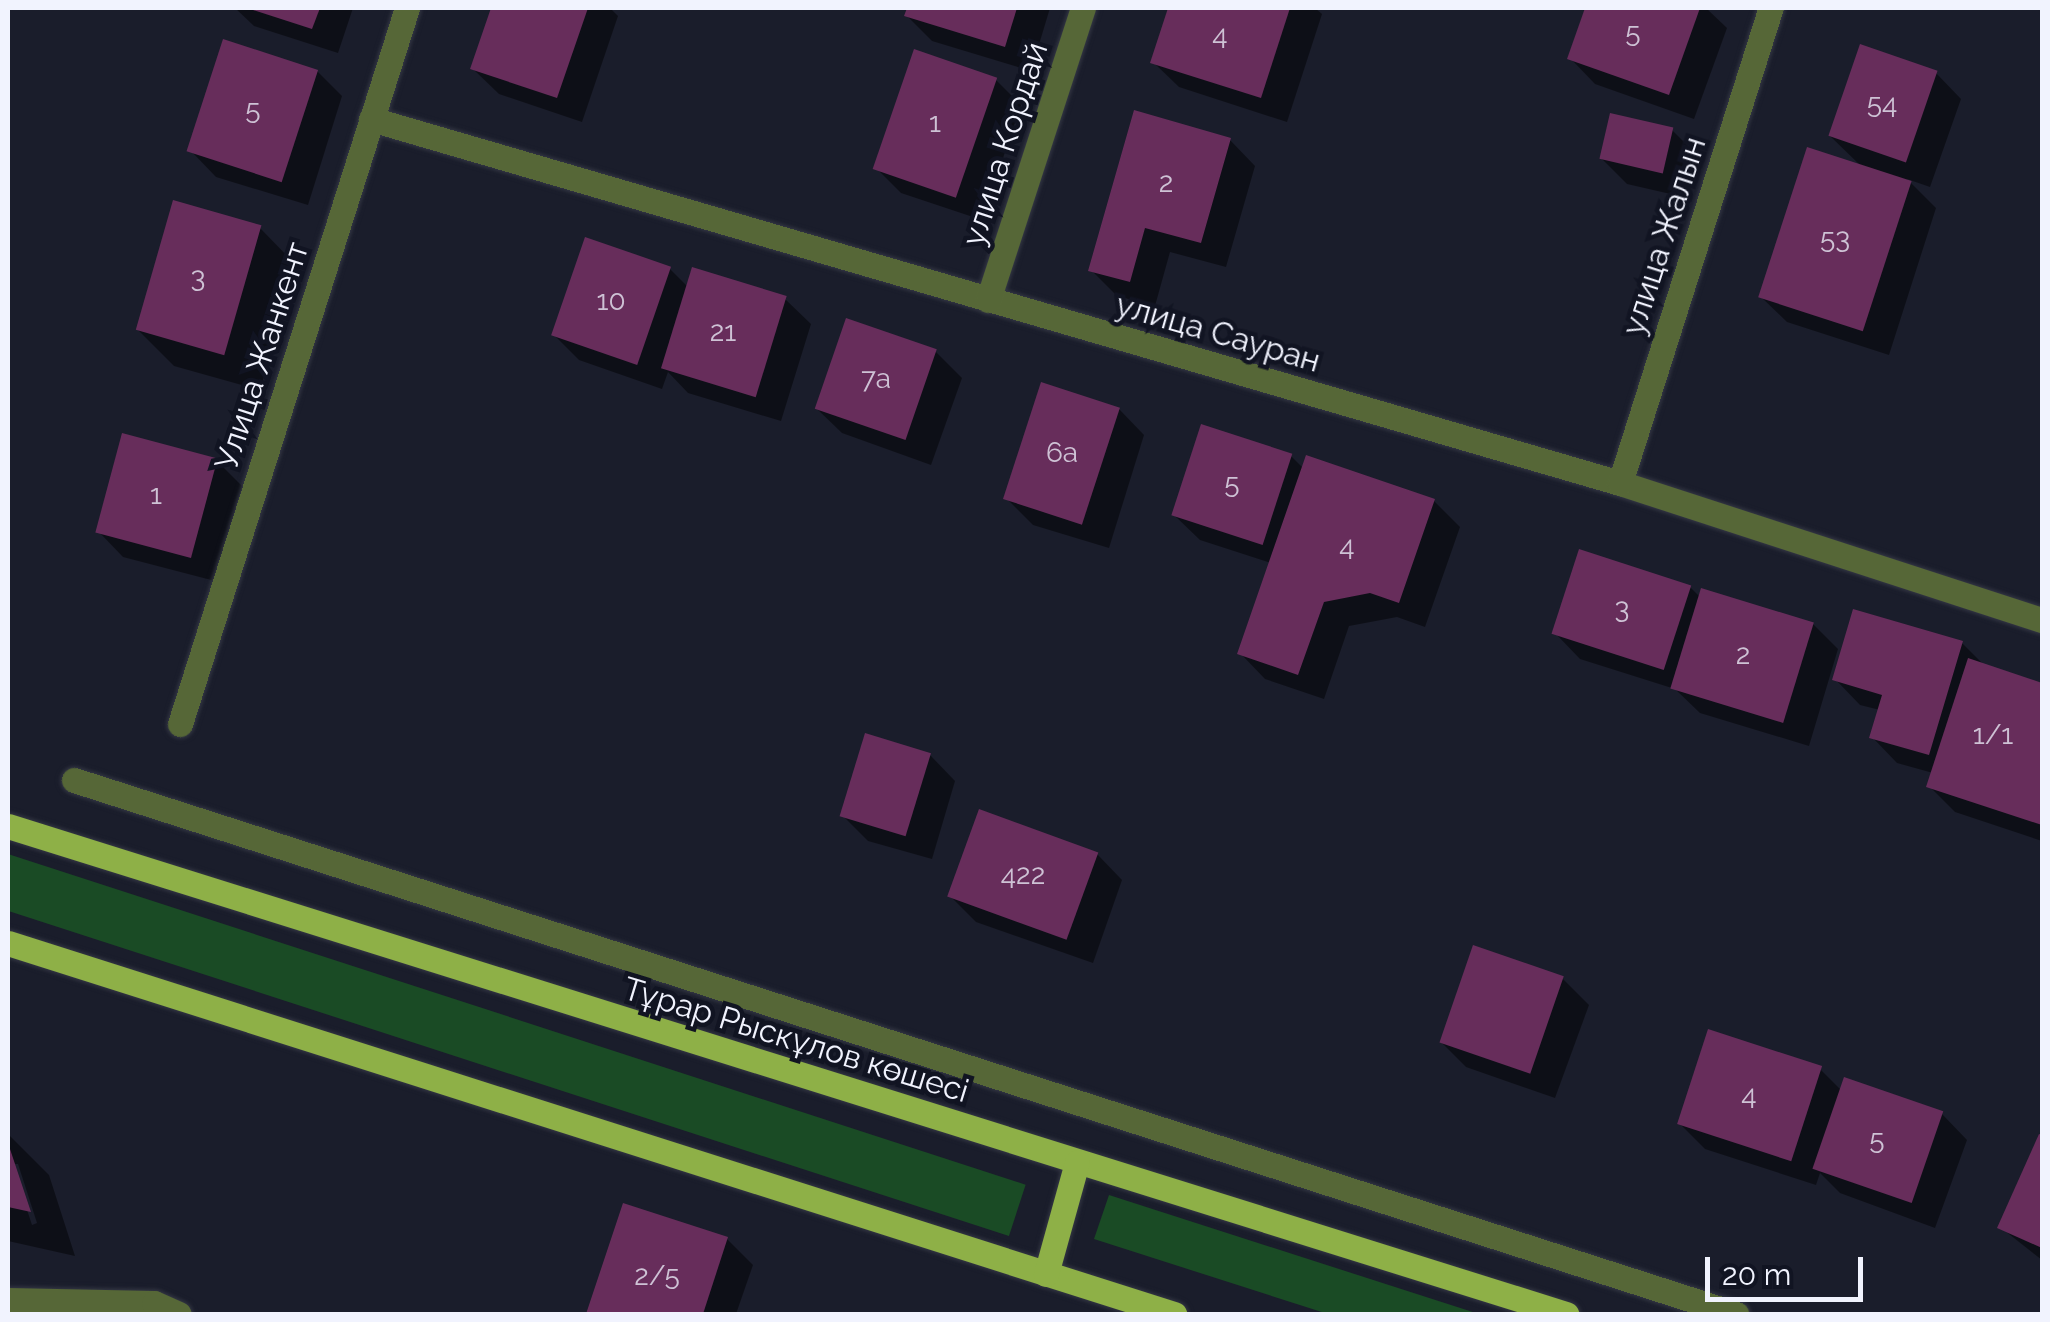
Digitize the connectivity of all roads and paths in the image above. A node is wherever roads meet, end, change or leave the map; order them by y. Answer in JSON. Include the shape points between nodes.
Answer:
{"nodes":[{"id":1,"x":407,"y":8,"type":"edge"},
{"id":2,"x":1083,"y":8,"type":"edge"},
{"id":3,"x":1771,"y":8,"type":"edge"},
{"id":4,"x":371,"y":119,"type":"junction"},
{"id":5,"x":988,"y":300,"type":"junction"},
{"id":6,"x":1620,"y":483,"type":"junction"},
{"id":7,"x":2042,"y":620,"type":"edge"},
{"id":8,"x":180,"y":724,"type":"dead end"},
{"id":9,"x":74,"y":780,"type":"dead end"},
{"id":10,"x":8,"y":826,"type":"edge"},
{"id":11,"x":8,"y":943,"type":"edge"},
{"id":12,"x":1077,"y":1162,"type":"junction"},
{"id":13,"x":1046,"y":1274,"type":"junction"},
{"id":14,"x":8,"y":1300,"type":"edge"},
{"id":15,"x":179,"y":1314,"type":"edge"},
{"id":16,"x":1174,"y":1314,"type":"edge"},
{"id":17,"x":1566,"y":1314,"type":"edge"},
{"id":18,"x":1736,"y":1314,"type":"edge"}],
"edges":[{"from":1,"to":4,"type":"street","name":"Улица Жанкент"},
{"from":2,"to":5,"type":"street","name":"улица Кордай"},
{"from":3,"to":6,"type":"street","name":"улица Жалын"},
{"from":4,"to":5,"type":"street","name":"улица Сауран"},
{"from":4,"to":8,"type":"street","name":"Улица Жанкент"},
{"from":5,"to":6,"type":"street","name":"улица Сауран"},
{"from":6,"to":7,"type":"street","name":"улица Сауран"},
{"from":9,"to":18,"type":"street"},
{"from":10,"to":12,"type":"main road","name":"Тұрар Рыскұлов көшесі"},
{"from":11,"to":13,"type":"main road"},
{"from":12,"to":13,"type":"main road"},
{"from":12,"to":17,"type":"main road","name":"Тұрар Рыскұлов көшесі"},
{"from":13,"to":16,"type":"main road"},
{"from":14,"to":15,"type":"street","via":[[154,1303]]}]}
